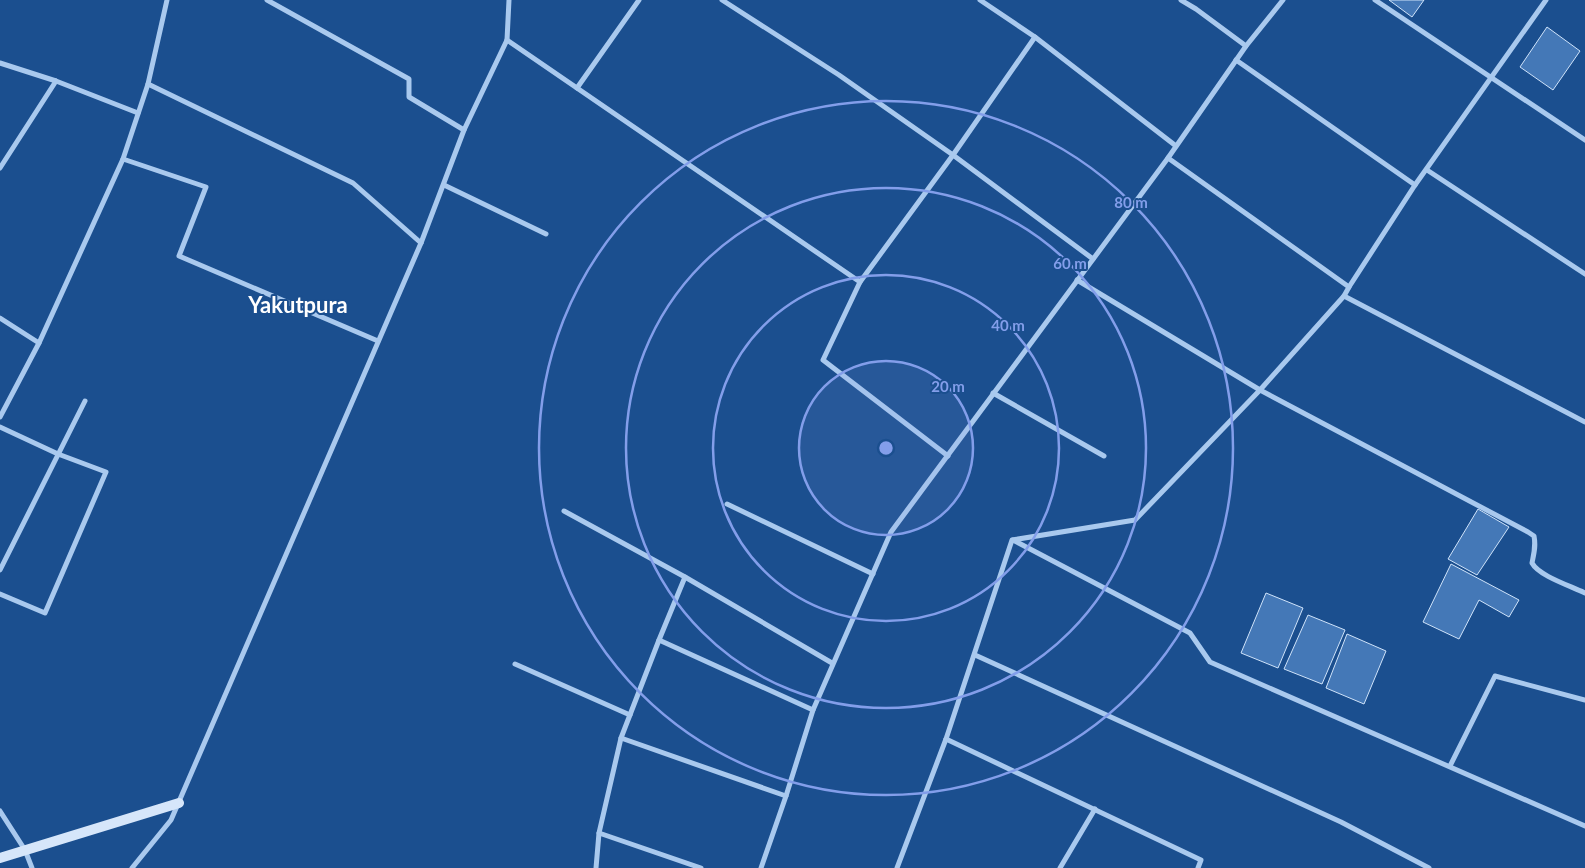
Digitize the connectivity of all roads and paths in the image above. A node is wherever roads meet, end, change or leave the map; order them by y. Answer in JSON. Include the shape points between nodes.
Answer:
{"nodes":[{"id":1,"x":167,"y":0,"type":"edge"},
{"id":2,"x":267,"y":0,"type":"edge"},
{"id":3,"x":508,"y":0,"type":"edge"},
{"id":4,"x":639,"y":0,"type":"edge"},
{"id":5,"x":722,"y":0,"type":"edge"},
{"id":6,"x":980,"y":0,"type":"edge"},
{"id":7,"x":1181,"y":0,"type":"edge"},
{"id":8,"x":1283,"y":0,"type":"edge"},
{"id":9,"x":1375,"y":0,"type":"edge"},
{"id":10,"x":1546,"y":0,"type":"edge"},
{"id":11,"x":1035,"y":37,"type":"junction"},
{"id":12,"x":507,"y":40,"type":"junction"},
{"id":13,"x":1246,"y":46,"type":"junction"},
{"id":14,"x":1236,"y":60,"type":"junction"},
{"id":15,"x":0,"y":63,"type":"edge"},
{"id":16,"x":1490,"y":78,"type":"junction"},
{"id":17,"x":56,"y":81,"type":"junction"},
{"id":18,"x":148,"y":84,"type":"junction"},
{"id":19,"x":577,"y":88,"type":"junction"},
{"id":20,"x":138,"y":113,"type":"junction"},
{"id":21,"x":464,"y":130,"type":"junction"},
{"id":22,"x":1585,"y":140,"type":"edge"},
{"id":23,"x":1176,"y":146,"type":"junction"},
{"id":24,"x":954,"y":155,"type":"junction"},
{"id":25,"x":1168,"y":158,"type":"junction"},
{"id":26,"x":123,"y":159,"type":"junction"},
{"id":27,"x":0,"y":168,"type":"edge"},
{"id":28,"x":1427,"y":170,"type":"junction"},
{"id":29,"x":444,"y":185,"type":"junction"},
{"id":30,"x":1415,"y":185,"type":"junction"},
{"id":31,"x":546,"y":234,"type":"dead end"},
{"id":32,"x":421,"y":242,"type":"junction"},
{"id":33,"x":1093,"y":259,"type":"junction"},
{"id":34,"x":1585,"y":274,"type":"edge"},
{"id":35,"x":1077,"y":280,"type":"junction"},
{"id":36,"x":860,"y":282,"type":"junction"},
{"id":37,"x":1349,"y":286,"type":"junction"},
{"id":38,"x":1344,"y":296,"type":"junction"},
{"id":39,"x":0,"y":318,"type":"edge"},
{"id":40,"x":378,"y":341,"type":"junction"},
{"id":41,"x":39,"y":343,"type":"junction"},
{"id":42,"x":1260,"y":390,"type":"junction"},
{"id":43,"x":993,"y":393,"type":"junction"},
{"id":44,"x":85,"y":401,"type":"dead end"},
{"id":45,"x":0,"y":417,"type":"edge"},
{"id":46,"x":1585,"y":422,"type":"edge"},
{"id":47,"x":0,"y":427,"type":"edge"},
{"id":48,"x":58,"y":454,"type":"junction"},
{"id":49,"x":948,"y":456,"type":"junction"},
{"id":50,"x":1104,"y":456,"type":"dead end"},
{"id":51,"x":727,"y":504,"type":"dead end"},
{"id":52,"x":564,"y":511,"type":"dead end"},
{"id":53,"x":1012,"y":540,"type":"junction"},
{"id":54,"x":0,"y":570,"type":"edge"},
{"id":55,"x":872,"y":574,"type":"junction"},
{"id":56,"x":685,"y":578,"type":"junction"},
{"id":57,"x":1585,"y":593,"type":"edge"},
{"id":58,"x":0,"y":594,"type":"edge"},
{"id":59,"x":659,"y":640,"type":"junction"},
{"id":60,"x":974,"y":655,"type":"junction"},
{"id":61,"x":515,"y":664,"type":"dead end"},
{"id":62,"x":832,"y":664,"type":"junction"},
{"id":63,"x":1585,"y":700,"type":"edge"},
{"id":64,"x":813,"y":710,"type":"junction"},
{"id":65,"x":630,"y":715,"type":"junction"},
{"id":66,"x":621,"y":738,"type":"junction"},
{"id":67,"x":946,"y":739,"type":"junction"},
{"id":68,"x":1450,"y":766,"type":"junction"},
{"id":69,"x":786,"y":796,"type":"junction"},
{"id":70,"x":179,"y":803,"type":"junction"},
{"id":71,"x":1095,"y":809,"type":"junction"},
{"id":72,"x":0,"y":811,"type":"edge"},
{"id":73,"x":1585,"y":826,"type":"edge"},
{"id":74,"x":599,"y":833,"type":"junction"},
{"id":75,"x":25,"y":850,"type":"junction"},
{"id":76,"x":0,"y":858,"type":"edge"},
{"id":77,"x":32,"y":868,"type":"edge"},
{"id":78,"x":132,"y":868,"type":"edge"},
{"id":79,"x":596,"y":868,"type":"edge"},
{"id":80,"x":701,"y":868,"type":"edge"},
{"id":81,"x":760,"y":868,"type":"edge"},
{"id":82,"x":898,"y":868,"type":"edge"},
{"id":83,"x":1060,"y":868,"type":"edge"},
{"id":84,"x":1198,"y":868,"type":"edge"},
{"id":85,"x":1430,"y":868,"type":"edge"}],
"edges":[{"from":1,"to":18,"type":"street"},
{"from":2,"to":21,"type":"street","via":[[409,78],[409,97]]},
{"from":3,"to":12,"type":"street"},
{"from":4,"to":19,"type":"street"},
{"from":5,"to":24,"type":"street","via":[[839,75]]},
{"from":6,"to":11,"type":"street"},
{"from":7,"to":13,"type":"street"},
{"from":8,"to":13,"type":"street"},
{"from":9,"to":16,"type":"street"},
{"from":10,"to":16,"type":"street"},
{"from":11,"to":23,"type":"street"},
{"from":11,"to":24,"type":"street"},
{"from":12,"to":19,"type":"street"},
{"from":12,"to":21,"type":"street"},
{"from":13,"to":14,"type":"street"},
{"from":14,"to":23,"type":"street"},
{"from":14,"to":30,"type":"street"},
{"from":15,"to":17,"type":"street"},
{"from":16,"to":22,"type":"street"},
{"from":16,"to":28,"type":"street"},
{"from":17,"to":20,"type":"street"},
{"from":17,"to":27,"type":"street"},
{"from":18,"to":20,"type":"street"},
{"from":18,"to":32,"type":"street","via":[[353,182]]},
{"from":19,"to":36,"type":"street"},
{"from":20,"to":26,"type":"street"},
{"from":21,"to":29,"type":"street"},
{"from":23,"to":25,"type":"street"},
{"from":24,"to":33,"type":"street"},
{"from":24,"to":36,"type":"street"},
{"from":25,"to":33,"type":"street"},
{"from":25,"to":37,"type":"street"},
{"from":26,"to":40,"type":"street","via":[[206,187],[180,256]]},
{"from":26,"to":41,"type":"street"},
{"from":28,"to":30,"type":"street"},
{"from":28,"to":34,"type":"street"},
{"from":29,"to":31,"type":"street"},
{"from":29,"to":32,"type":"street"},
{"from":30,"to":37,"type":"street"},
{"from":32,"to":40,"type":"street"},
{"from":33,"to":35,"type":"street"},
{"from":35,"to":42,"type":"street"},
{"from":35,"to":43,"type":"street"},
{"from":36,"to":49,"type":"street","via":[[823,360]]},
{"from":37,"to":38,"type":"street"},
{"from":38,"to":42,"type":"street"},
{"from":38,"to":46,"type":"street"},
{"from":39,"to":41,"type":"street"},
{"from":40,"to":70,"type":"street"},
{"from":41,"to":45,"type":"street"},
{"from":42,"to":53,"type":"street","via":[[1135,520]]},
{"from":42,"to":57,"type":"street","via":[[1528,532],[1534,536],[1534,567]]},
{"from":43,"to":49,"type":"street"},
{"from":43,"to":50,"type":"street"},
{"from":44,"to":48,"type":"street"},
{"from":47,"to":48,"type":"street"},
{"from":48,"to":54,"type":"street"},
{"from":48,"to":58,"type":"street","via":[[106,472],[45,613]]},
{"from":49,"to":55,"type":"street","via":[[891,532]]},
{"from":51,"to":55,"type":"street"},
{"from":52,"to":56,"type":"street"},
{"from":53,"to":60,"type":"street"},
{"from":53,"to":68,"type":"street","via":[[1190,633],[1210,662]]},
{"from":55,"to":62,"type":"street"},
{"from":56,"to":59,"type":"street"},
{"from":56,"to":62,"type":"street"},
{"from":59,"to":64,"type":"street"},
{"from":59,"to":65,"type":"street"},
{"from":60,"to":67,"type":"street"},
{"from":60,"to":85,"type":"street","via":[[1341,822]]},
{"from":61,"to":65,"type":"street"},
{"from":62,"to":64,"type":"street"},
{"from":63,"to":68,"type":"street","via":[[1495,676]]},
{"from":64,"to":69,"type":"street"},
{"from":65,"to":66,"type":"street"},
{"from":66,"to":69,"type":"street"},
{"from":66,"to":74,"type":"street"},
{"from":67,"to":71,"type":"street"},
{"from":67,"to":82,"type":"street"},
{"from":68,"to":73,"type":"street"},
{"from":69,"to":81,"type":"street"},
{"from":70,"to":75,"type":"street"},
{"from":70,"to":78,"type":"street","via":[[172,820]]},
{"from":71,"to":83,"type":"street"},
{"from":71,"to":84,"type":"street","via":[[1200,860]]},
{"from":72,"to":75,"type":"street"},
{"from":74,"to":79,"type":"street"},
{"from":74,"to":80,"type":"street"},
{"from":75,"to":76,"type":"street"},
{"from":75,"to":77,"type":"street"}]}
